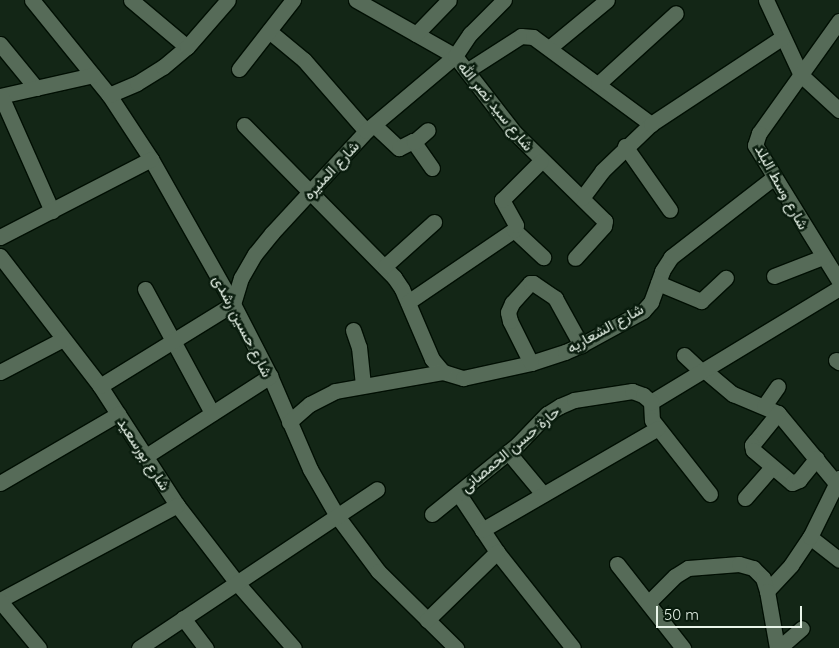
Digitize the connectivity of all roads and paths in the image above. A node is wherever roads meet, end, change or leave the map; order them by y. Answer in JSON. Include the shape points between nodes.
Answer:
{"nodes":[{"id":1,"x":32,"y":0,"type":"edge"},
{"id":2,"x":131,"y":0,"type":"edge"},
{"id":3,"x":228,"y":0,"type":"edge"},
{"id":4,"x":293,"y":0,"type":"edge"},
{"id":5,"x":356,"y":0,"type":"edge"},
{"id":6,"x":449,"y":0,"type":"edge"},
{"id":7,"x":504,"y":0,"type":"edge"},
{"id":8,"x":607,"y":0,"type":"edge"},
{"id":9,"x":766,"y":0,"type":"edge"},
{"id":10,"x":676,"y":13,"type":"dead end"},
{"id":11,"x":839,"y":21,"type":"edge"},
{"id":12,"x":269,"y":31,"type":"junction"},
{"id":13,"x":416,"y":34,"type":"junction"},
{"id":14,"x":783,"y":37,"type":"junction"},
{"id":15,"x":0,"y":44,"type":"edge"},
{"id":16,"x":187,"y":47,"type":"junction"},
{"id":17,"x":549,"y":48,"type":"junction"},
{"id":18,"x":455,"y":56,"type":"junction"},
{"id":19,"x":239,"y":70,"type":"dead end"},
{"id":20,"x":468,"y":70,"type":"junction"},
{"id":21,"x":801,"y":74,"type":"junction"},
{"id":22,"x":93,"y":75,"type":"junction"},
{"id":23,"x":598,"y":84,"type":"junction"},
{"id":24,"x":36,"y":88,"type":"junction"},
{"id":25,"x":1,"y":96,"type":"edge"},
{"id":26,"x":109,"y":96,"type":"junction"},
{"id":27,"x":839,"y":110,"type":"edge"},
{"id":28,"x":651,"y":124,"type":"junction"},
{"id":29,"x":244,"y":125,"type":"dead end"},
{"id":30,"x":370,"y":128,"type":"junction"},
{"id":31,"x":428,"y":130,"type":"dead end"},
{"id":32,"x":414,"y":142,"type":"junction"},
{"id":33,"x":626,"y":146,"type":"junction"},
{"id":34,"x":151,"y":159,"type":"junction"},
{"id":35,"x":541,"y":161,"type":"junction"},
{"id":36,"x":432,"y":168,"type":"dead end"},
{"id":37,"x":774,"y":177,"type":"junction"},
{"id":38,"x":311,"y":192,"type":"junction"},
{"id":39,"x":582,"y":198,"type":"junction"},
{"id":40,"x":670,"y":210,"type":"dead end"},
{"id":41,"x":52,"y":211,"type":"junction"},
{"id":42,"x":434,"y":222,"type":"dead end"},
{"id":43,"x":514,"y":230,"type":"junction"},
{"id":44,"x":0,"y":237,"type":"edge"},
{"id":45,"x":0,"y":256,"type":"edge"},
{"id":46,"x":543,"y":257,"type":"dead end"},
{"id":47,"x":576,"y":258,"type":"dead end"},
{"id":48,"x":823,"y":258,"type":"junction"},
{"id":49,"x":385,"y":266,"type":"junction"},
{"id":50,"x":774,"y":276,"type":"dead end"},
{"id":51,"x":726,"y":278,"type":"dead end"},
{"id":52,"x":839,"y":281,"type":"edge"},
{"id":53,"x":658,"y":283,"type":"junction"},
{"id":54,"x":839,"y":288,"type":"edge"},
{"id":55,"x":145,"y":289,"type":"dead end"},
{"id":56,"x":408,"y":302,"type":"junction"},
{"id":57,"x":232,"y":304,"type":"junction"},
{"id":58,"x":353,"y":330,"type":"dead end"},
{"id":59,"x":63,"y":339,"type":"junction"},
{"id":60,"x":173,"y":342,"type":"junction"},
{"id":61,"x":582,"y":345,"type":"junction"},
{"id":62,"x":684,"y":355,"type":"dead end"},
{"id":63,"x":531,"y":363,"type":"junction"},
{"id":64,"x":703,"y":370,"type":"junction"},
{"id":65,"x":0,"y":372,"type":"edge"},
{"id":66,"x":443,"y":372,"type":"junction"},
{"id":67,"x":270,"y":376,"type":"junction"},
{"id":68,"x":363,"y":384,"type":"junction"},
{"id":69,"x":100,"y":386,"type":"junction"},
{"id":70,"x":778,"y":386,"type":"dead end"},
{"id":71,"x":651,"y":402,"type":"junction"},
{"id":72,"x":764,"y":406,"type":"junction"},
{"id":73,"x":212,"y":413,"type":"junction"},
{"id":74,"x":118,"y":414,"type":"junction"},
{"id":75,"x":778,"y":414,"type":"junction"},
{"id":76,"x":288,"y":422,"type":"junction"},
{"id":77,"x":658,"y":428,"type":"junction"},
{"id":78,"x":508,"y":452,"type":"junction"},
{"id":79,"x":146,"y":456,"type":"junction"},
{"id":80,"x":816,"y":458,"type":"junction"},
{"id":81,"x":772,"y":467,"type":"junction"},
{"id":82,"x":838,"y":480,"type":"edge"},
{"id":83,"x":0,"y":484,"type":"edge"},
{"id":84,"x":377,"y":489,"type":"dead end"},
{"id":85,"x":458,"y":493,"type":"junction"},
{"id":86,"x":543,"y":494,"type":"junction"},
{"id":87,"x":710,"y":494,"type":"dead end"},
{"id":88,"x":745,"y":498,"type":"dead end"},
{"id":89,"x":178,"y":504,"type":"junction"},
{"id":90,"x":432,"y":514,"type":"dead end"},
{"id":91,"x":337,"y":516,"type":"junction"},
{"id":92,"x":482,"y":530,"type":"junction"},
{"id":93,"x":810,"y":536,"type":"junction"},
{"id":94,"x":497,"y":552,"type":"junction"},
{"id":95,"x":839,"y":560,"type":"edge"},
{"id":96,"x":617,"y":564,"type":"dead end"},
{"id":97,"x":237,"y":583,"type":"junction"},
{"id":98,"x":768,"y":591,"type":"junction"},
{"id":99,"x":0,"y":600,"type":"edge"},
{"id":100,"x":648,"y":603,"type":"junction"},
{"id":101,"x":183,"y":618,"type":"junction"},
{"id":102,"x":427,"y":620,"type":"junction"},
{"id":103,"x":802,"y":628,"type":"dead end"},
{"id":104,"x":39,"y":648,"type":"edge"},
{"id":105,"x":139,"y":648,"type":"edge"},
{"id":106,"x":206,"y":648,"type":"edge"},
{"id":107,"x":294,"y":648,"type":"edge"},
{"id":108,"x":456,"y":648,"type":"edge"},
{"id":109,"x":573,"y":648,"type":"edge"},
{"id":110,"x":683,"y":648,"type":"edge"},
{"id":111,"x":778,"y":648,"type":"edge"}],
"edges":[{"from":1,"to":22,"type":"street","name":"شارع حسين رشدى"},
{"from":2,"to":16,"type":"street"},
{"from":3,"to":16,"type":"street"},
{"from":4,"to":12,"type":"street"},
{"from":5,"to":13,"type":"street","name":"شارع سيد نصر الله"},
{"from":6,"to":13,"type":"street"},
{"from":7,"to":18,"type":"street","name":"شارع المنيره","via":[[470,34]]},
{"from":8,"to":17,"type":"street"},
{"from":9,"to":14,"type":"street"},
{"from":10,"to":23,"type":"street"},
{"from":11,"to":21,"type":"street","name":"شارع وسط البلد"},
{"from":12,"to":19,"type":"street"},
{"from":12,"to":30,"type":"street","via":[[304,60]]},
{"from":13,"to":18,"type":"street","name":"شارع سيد نصر الله"},
{"from":14,"to":21,"type":"street"},
{"from":14,"to":28,"type":"street"},
{"from":15,"to":24,"type":"street"},
{"from":16,"to":26,"type":"street","via":[[157,71]]},
{"from":17,"to":20,"type":"street","via":[[527,35]]},
{"from":17,"to":23,"type":"street"},
{"from":18,"to":20,"type":"street","name":"شارع سيد نصر الله"},
{"from":18,"to":30,"type":"street","name":"شارع المنيره"},
{"from":20,"to":35,"type":"street","name":"شارع سيد نصر الله","via":[[490,102]]},
{"from":21,"to":27,"type":"street"},
{"from":21,"to":37,"type":"street","name":"شارع وسط البلد","via":[[756,138],[755,145]]},
{"from":22,"to":24,"type":"street"},
{"from":22,"to":26,"type":"street","name":"شارع حسين رشدى"},
{"from":23,"to":28,"type":"street"},
{"from":24,"to":25,"type":"street"},
{"from":25,"to":41,"type":"street"},
{"from":26,"to":34,"type":"street","name":"شارع حسين رشدى"},
{"from":28,"to":33,"type":"street"},
{"from":29,"to":38,"type":"street"},
{"from":30,"to":32,"type":"street","via":[[399,148]]},
{"from":30,"to":38,"type":"street","name":"شارع المنيره"},
{"from":31,"to":32,"type":"street"},
{"from":32,"to":36,"type":"street"},
{"from":33,"to":39,"type":"street"},
{"from":33,"to":40,"type":"street"},
{"from":34,"to":41,"type":"street"},
{"from":34,"to":57,"type":"street","name":"شارع حسين رشدى"},
{"from":35,"to":39,"type":"street","name":"شارع سيد نصر الله"},
{"from":35,"to":43,"type":"street","via":[[502,200],[516,225]]},
{"from":37,"to":48,"type":"street","name":"شارع وسط البلد"},
{"from":37,"to":53,"type":"street","name":"شارع الشعاريه","via":[[671,257]]},
{"from":38,"to":49,"type":"street"},
{"from":38,"to":57,"type":"street","name":"شارع المنيره","via":[[255,254],[241,278]]},
{"from":39,"to":47,"type":"street","name":"شارع سيد نصر الله","via":[[605,224]]},
{"from":41,"to":44,"type":"street"},
{"from":42,"to":49,"type":"street"},
{"from":43,"to":46,"type":"street"},
{"from":43,"to":56,"type":"street"},
{"from":45,"to":59,"type":"street","name":"شارع بورسعيد"},
{"from":48,"to":50,"type":"street"},
{"from":48,"to":52,"type":"street","name":"شارع وسط البلد"},
{"from":49,"to":56,"type":"street"},
{"from":51,"to":53,"type":"street","via":[[702,301]]},
{"from":53,"to":61,"type":"street","name":"شارع الشعاريه","via":[[643,311]]},
{"from":54,"to":64,"type":"street"},
{"from":55,"to":60,"type":"street"},
{"from":56,"to":66,"type":"street","via":[[432,359]]},
{"from":57,"to":60,"type":"street"},
{"from":57,"to":67,"type":"street","name":"شارع حسين رشدى"},
{"from":58,"to":68,"type":"street","via":[[359,347]]},
{"from":59,"to":65,"type":"street"},
{"from":59,"to":69,"type":"street","name":"شارع بورسعيد"},
{"from":60,"to":69,"type":"street"},
{"from":60,"to":73,"type":"street"},
{"from":61,"to":63,"type":"street","name":"شارع الشعاريه"},
{"from":61,"to":63,"type":"street","via":[[555,298],[530,283],[508,312]]},
{"from":62,"to":64,"type":"street"},
{"from":63,"to":66,"type":"street","name":"شارع الشعاريه","via":[[463,378]]},
{"from":64,"to":71,"type":"street"},
{"from":64,"to":72,"type":"street","via":[[733,394]]},
{"from":66,"to":68,"type":"street"},
{"from":67,"to":73,"type":"street"},
{"from":67,"to":76,"type":"street","name":"شارع حسين رشدى"},
{"from":68,"to":76,"type":"street","via":[[318,400]]},
{"from":69,"to":74,"type":"street","name":"شارع بورسعيد"},
{"from":70,"to":72,"type":"street"},
{"from":71,"to":77,"type":"street","via":[[652,420]]},
{"from":71,"to":78,"type":"street","name":"حارة حسن الحمصانى","via":[[632,391],[574,400],[547,414]]},
{"from":72,"to":75,"type":"street"},
{"from":73,"to":79,"type":"street"},
{"from":74,"to":79,"type":"street","name":"شارع بورسعيد"},
{"from":74,"to":83,"type":"street"},
{"from":75,"to":80,"type":"street"},
{"from":75,"to":81,"type":"street","via":[[752,445],[753,450]]},
{"from":76,"to":91,"type":"street","name":"شارع حسين رشدى"},
{"from":77,"to":86,"type":"street"},
{"from":77,"to":87,"type":"street"},
{"from":78,"to":85,"type":"street","name":"حارة حسن الحمصانى"},
{"from":78,"to":86,"type":"street"},
{"from":79,"to":89,"type":"street","name":"شارع بورسعيد"},
{"from":80,"to":81,"type":"street","via":[[796,483],[788,481]]},
{"from":80,"to":82,"type":"street"},
{"from":81,"to":88,"type":"street"},
{"from":82,"to":93,"type":"street"},
{"from":84,"to":91,"type":"street"},
{"from":85,"to":90,"type":"street","name":"حارة حسن الحمصانى"},
{"from":85,"to":92,"type":"street"},
{"from":86,"to":92,"type":"street"},
{"from":89,"to":97,"type":"street","name":"شارع بورسعيد"},
{"from":89,"to":99,"type":"street"},
{"from":91,"to":97,"type":"street"},
{"from":91,"to":102,"type":"street","name":"شارع حسين رشدى","via":[[378,571]]},
{"from":92,"to":94,"type":"street"},
{"from":93,"to":95,"type":"street"},
{"from":93,"to":98,"type":"street"},
{"from":94,"to":102,"type":"street"},
{"from":94,"to":109,"type":"street"},
{"from":96,"to":100,"type":"street"},
{"from":97,"to":101,"type":"street"},
{"from":97,"to":107,"type":"street","name":"شارع بورسعيد"},
{"from":98,"to":100,"type":"street","via":[[763,578],[753,568],[740,564],[696,566],[681,570]]},
{"from":98,"to":111,"type":"street"},
{"from":99,"to":104,"type":"street"},
{"from":100,"to":110,"type":"street"},
{"from":101,"to":105,"type":"street"},
{"from":101,"to":106,"type":"street"},
{"from":102,"to":108,"type":"street","name":"شارع حسين رشدى"},
{"from":103,"to":111,"type":"street"}]}
